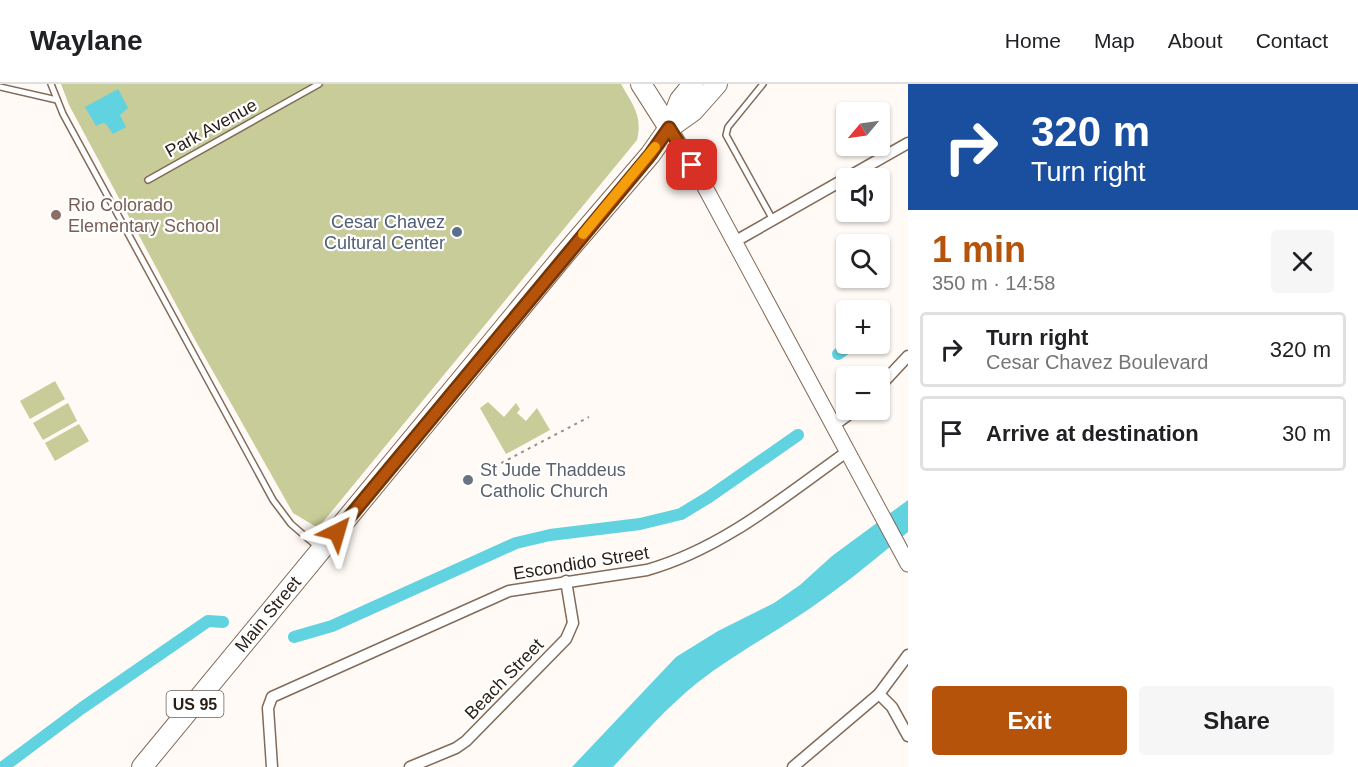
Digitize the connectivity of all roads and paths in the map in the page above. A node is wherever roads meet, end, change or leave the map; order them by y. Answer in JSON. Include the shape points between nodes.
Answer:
{"nodes":[{"id":1,"x":51,"y":84,"type":"edge"},
{"id":2,"x":319,"y":84,"type":"edge"},
{"id":3,"x":641,"y":84,"type":"edge"},
{"id":4,"x":693,"y":84,"type":"edge"},
{"id":5,"x":717,"y":84,"type":"edge"},
{"id":6,"x":763,"y":84,"type":"edge"},
{"id":7,"x":0,"y":87,"type":"edge"},
{"id":8,"x":57,"y":100,"type":"junction"},
{"id":9,"x":669,"y":128,"type":"junction"},
{"id":10,"x":908,"y":143,"type":"edge"},
{"id":11,"x":148,"y":180,"type":"dead end"},
{"id":12,"x":773,"y":220,"type":"junction"},
{"id":13,"x":734,"y":242,"type":"junction"},
{"id":14,"x":908,"y":356,"type":"edge"},
{"id":15,"x":890,"y":375,"type":"edge"},
{"id":16,"x":589,"y":417,"type":"dead end"},
{"id":17,"x":841,"y":420,"type":"edge"},
{"id":18,"x":833,"y":426,"type":"junction"},
{"id":19,"x":848,"y":451,"type":"junction"},
{"id":20,"x":488,"y":470,"type":"dead end"},
{"id":21,"x":322,"y":550,"type":"junction"},
{"id":22,"x":908,"y":564,"type":"edge"},
{"id":23,"x":566,"y":581,"type":"junction"},
{"id":24,"x":908,"y":655,"type":"edge"},
{"id":25,"x":879,"y":694,"type":"junction"},
{"id":26,"x":908,"y":736,"type":"edge"},
{"id":27,"x":142,"y":767,"type":"edge"},
{"id":28,"x":272,"y":767,"type":"edge"},
{"id":29,"x":411,"y":767,"type":"edge"},
{"id":30,"x":793,"y":767,"type":"edge"}],
"edges":[{"from":1,"to":8,"type":"lane"},
{"from":2,"to":11,"type":"lane","name":"Park Avenue"},
{"from":3,"to":9,"type":"highway"},
{"from":4,"to":9,"type":"highway","name":"Main Street","number":"US 95","via":[[680,100]]},
{"from":5,"to":9,"type":"highway","name":"Main Street","number":"US 95","via":[[693,111]]},
{"from":6,"to":12,"type":"lane","via":[[728,127],[726,135]]},
{"from":7,"to":8,"type":"lane"},
{"from":8,"to":21,"type":"lane","via":[[273,500],[291,524]]},
{"from":9,"to":13,"type":"street"},
{"from":9,"to":21,"type":"highway","name":"Main Street","number":"US 95"},
{"from":10,"to":12,"type":"street"},
{"from":12,"to":13,"type":"street"},
{"from":13,"to":18,"type":"street"},
{"from":14,"to":15,"type":"street"},
{"from":16,"to":20,"type":"path"},
{"from":17,"to":18,"type":"street"},
{"from":18,"to":19,"type":"street"},
{"from":19,"to":22,"type":"street"},
{"from":19,"to":23,"type":"street","name":"Escondido Street","via":[[721,538],[700,548],[647,570]]},
{"from":21,"to":27,"type":"highway","name":"Main Street","number":"US 95"},
{"from":23,"to":28,"type":"street","name":"Escondido Street","via":[[509,591],[272,697],[268,708]]},
{"from":23,"to":29,"type":"street","name":"Beach Street","via":[[573,623],[566,639],[466,741]]},
{"from":24,"to":25,"type":"street"},
{"from":25,"to":26,"type":"street","via":[[892,707]]},
{"from":25,"to":30,"type":"street"}]}
